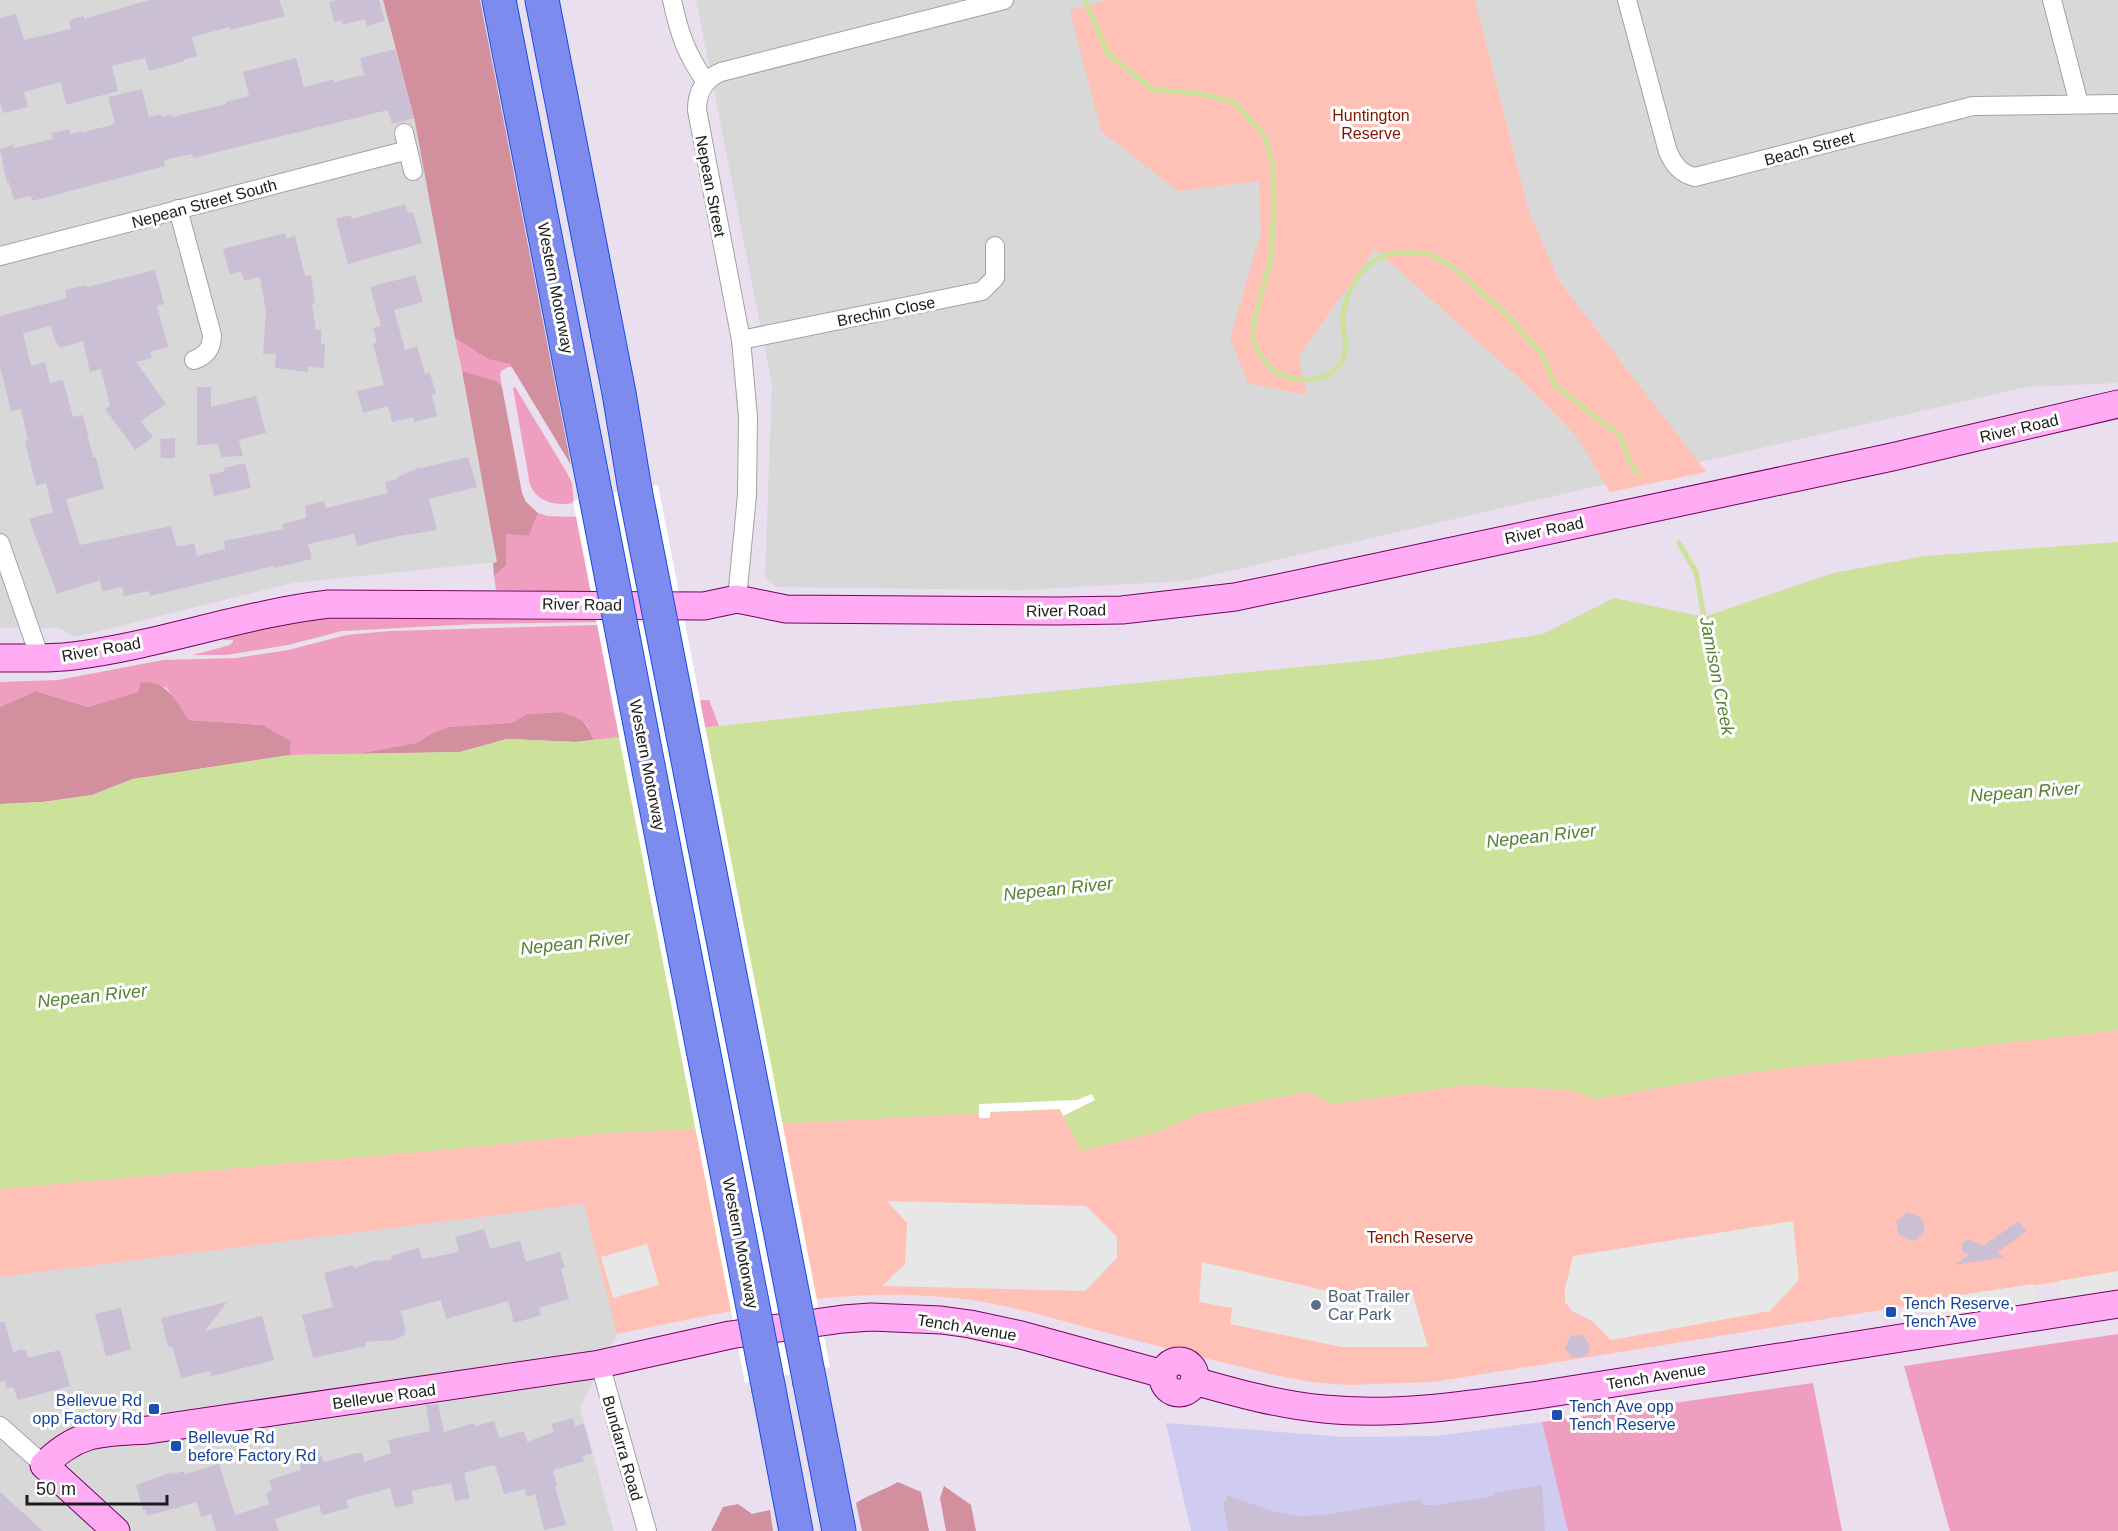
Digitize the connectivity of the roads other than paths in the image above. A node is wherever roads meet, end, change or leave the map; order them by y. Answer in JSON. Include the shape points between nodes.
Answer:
{"nodes":[{"id":1,"x":499,"y":0,"type":"edge"},
{"id":2,"x":542,"y":0,"type":"edge"},
{"id":3,"x":672,"y":0,"type":"edge"},
{"id":4,"x":1004,"y":0,"type":"edge"},
{"id":5,"x":1627,"y":0,"type":"edge"},
{"id":6,"x":2052,"y":0,"type":"edge"},
{"id":7,"x":706,"y":82,"type":"junction"},
{"id":8,"x":2079,"y":104,"type":"junction"},
{"id":9,"x":2118,"y":104,"type":"edge"},
{"id":10,"x":413,"y":171,"type":"dead end"},
{"id":11,"x":178,"y":209,"type":"junction"},
{"id":12,"x":996,"y":246,"type":"dead end"},
{"id":13,"x":0,"y":256,"type":"edge"},
{"id":14,"x":741,"y":340,"type":"junction"},
{"id":15,"x":194,"y":360,"type":"dead end"},
{"id":16,"x":2118,"y":404,"type":"edge"},
{"id":17,"x":0,"y":543,"type":"edge"},
{"id":18,"x":737,"y":599,"type":"junction"},
{"id":19,"x":0,"y":658,"type":"edge"},
{"id":20,"x":40,"y":658,"type":"junction"},
{"id":21,"x":2118,"y":1304,"type":"edge"},
{"id":22,"x":730,"y":1335,"type":"joint"},
{"id":23,"x":600,"y":1364,"type":"junction"},
{"id":24,"x":0,"y":1426,"type":"edge"},
{"id":25,"x":44,"y":1465,"type":"junction"},
{"id":26,"x":116,"y":1531,"type":"edge"},
{"id":27,"x":647,"y":1531,"type":"edge"},
{"id":28,"x":796,"y":1531,"type":"edge"},
{"id":29,"x":839,"y":1531,"type":"edge"}],
"edges":[{"from":1,"to":28,"type":"highway","name":"Western Motorway","bridge":true},
{"from":2,"to":29,"type":"highway","bridge":true},
{"from":3,"to":7,"type":"street","via":[[682,41]]},
{"from":4,"to":7,"type":"street","via":[[721,72]]},
{"from":5,"to":8,"type":"street","name":"Beach Street","via":[[1668,152],[1678,169],[1695,177],[1973,106]]},
{"from":6,"to":8,"type":"street"},
{"from":7,"to":14,"type":"street","name":"Nepean Street","via":[[699,93],[697,110]]},
{"from":8,"to":9,"type":"street","name":"Beach Street"},
{"from":10,"to":11,"type":"street","name":"Nepean Street South","via":[[406,142]]},
{"from":11,"to":13,"type":"street","name":"Nepean Street South"},
{"from":11,"to":15,"type":"street","via":[[212,335],[208,352]]},
{"from":12,"to":14,"type":"street","name":"Brechin Close","via":[[995,278],[982,291]]},
{"from":14,"to":18,"type":"street","name":"Nepean Street","via":[[748,428],[747,495]]},
{"from":16,"to":18,"type":"street","name":"River Road","via":[[1892,457],[1235,597],[1122,610],[1058,611],[786,609]]},
{"from":17,"to":20,"type":"street"},
{"from":18,"to":20,"type":"street","name":"River Road","via":[[704,606],[329,604],[278,611],[104,651]]},
{"from":19,"to":20,"type":"street","name":"River Road"},
{"from":21,"to":22,"type":"street","name":"Tench Avenue","via":[[1538,1395],[1407,1411],[1363,1412],[1260,1399],[1194,1381],[1194,1371],[1183,1361],[1173,1362],[1163,1374],[1022,1335],[941,1320],[871,1317]]},
{"from":22,"to":23,"type":"street","name":"Bellevue Road"},
{"from":23,"to":25,"type":"street","name":"Bellevue Road","via":[[148,1430],[97,1434],[66,1445]]},
{"from":23,"to":27,"type":"street","name":"Bundarra Road"},
{"from":24,"to":25,"type":"street"},
{"from":25,"to":26,"type":"street"}]}
